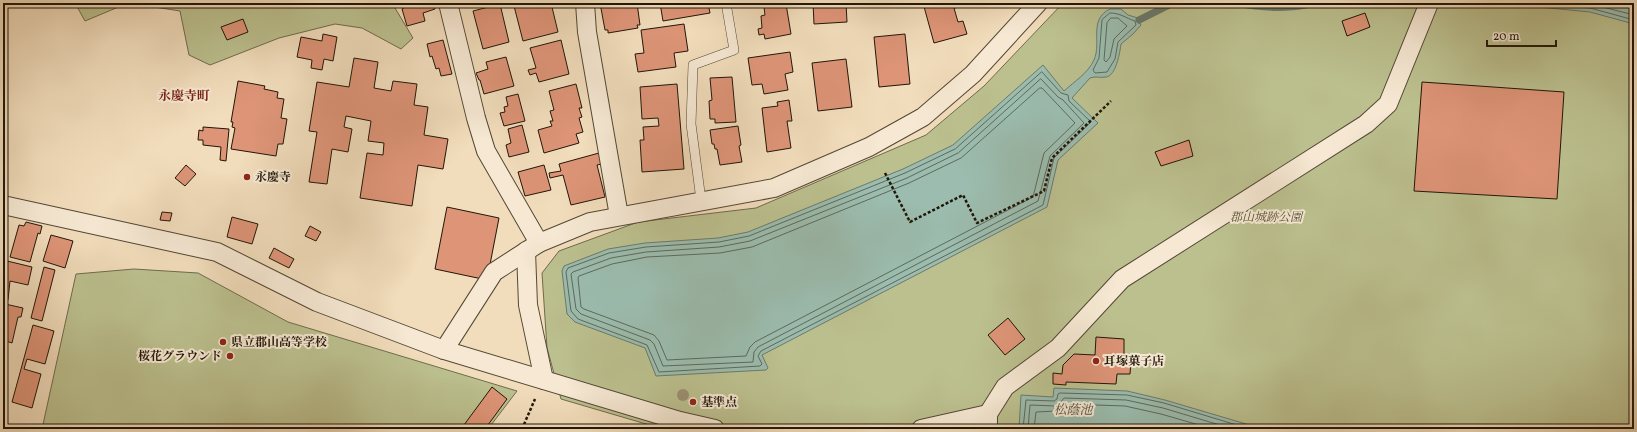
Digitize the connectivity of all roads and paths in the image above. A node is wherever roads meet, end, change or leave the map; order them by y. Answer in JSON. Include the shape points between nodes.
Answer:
{"nodes":[{"id":1,"x":448,"y":3,"type":"edge"},
{"id":2,"x":585,"y":3,"type":"edge"},
{"id":3,"x":726,"y":3,"type":"edge"},
{"id":4,"x":1038,"y":3,"type":"edge"},
{"id":5,"x":1428,"y":3,"type":"edge"},
{"id":6,"x":1110,"y":101,"type":"dead end"},
{"id":7,"x":885,"y":173,"type":"dead end"},
{"id":8,"x":701,"y":200,"type":"junction"},
{"id":9,"x":3,"y":205,"type":"edge"},
{"id":10,"x":619,"y":216,"type":"junction"},
{"id":11,"x":532,"y":247,"type":"junction"},
{"id":12,"x":444,"y":350,"type":"junction"},
{"id":13,"x":544,"y":380,"type":"junction"},
{"id":14,"x":988,"y":421,"type":"edge"},
{"id":15,"x":522,"y":429,"type":"edge"},
{"id":16,"x":715,"y":429,"type":"edge"},
{"id":17,"x":921,"y":429,"type":"edge"}],
"edges":[{"from":1,"to":11,"type":"street","via":[[486,151]]},
{"from":2,"to":10,"type":"street","via":[[587,32]]},
{"from":3,"to":8,"type":"lane","via":[[734,50],[693,65],[691,124]]},
{"from":4,"to":8,"type":"street","via":[[973,74],[923,117],[869,147],[774,188]]},
{"from":5,"to":14,"type":"street","via":[[1388,104],[1366,124],[1122,279],[1058,348],[1005,387]]},
{"from":6,"to":7,"type":"path","via":[[1052,158],[1044,191],[977,224],[963,195],[910,222]]},
{"from":8,"to":10,"type":"street"},
{"from":9,"to":12,"type":"street","via":[[217,252],[317,302]]},
{"from":10,"to":11,"type":"street","via":[[590,222]]},
{"from":11,"to":12,"type":"street","via":[[494,272]]},
{"from":11,"to":13,"type":"street","via":[[528,305]]},
{"from":12,"to":13,"type":"street"},
{"from":13,"to":15,"type":"path"},
{"from":13,"to":16,"type":"street"},
{"from":14,"to":17,"type":"street"}]}
